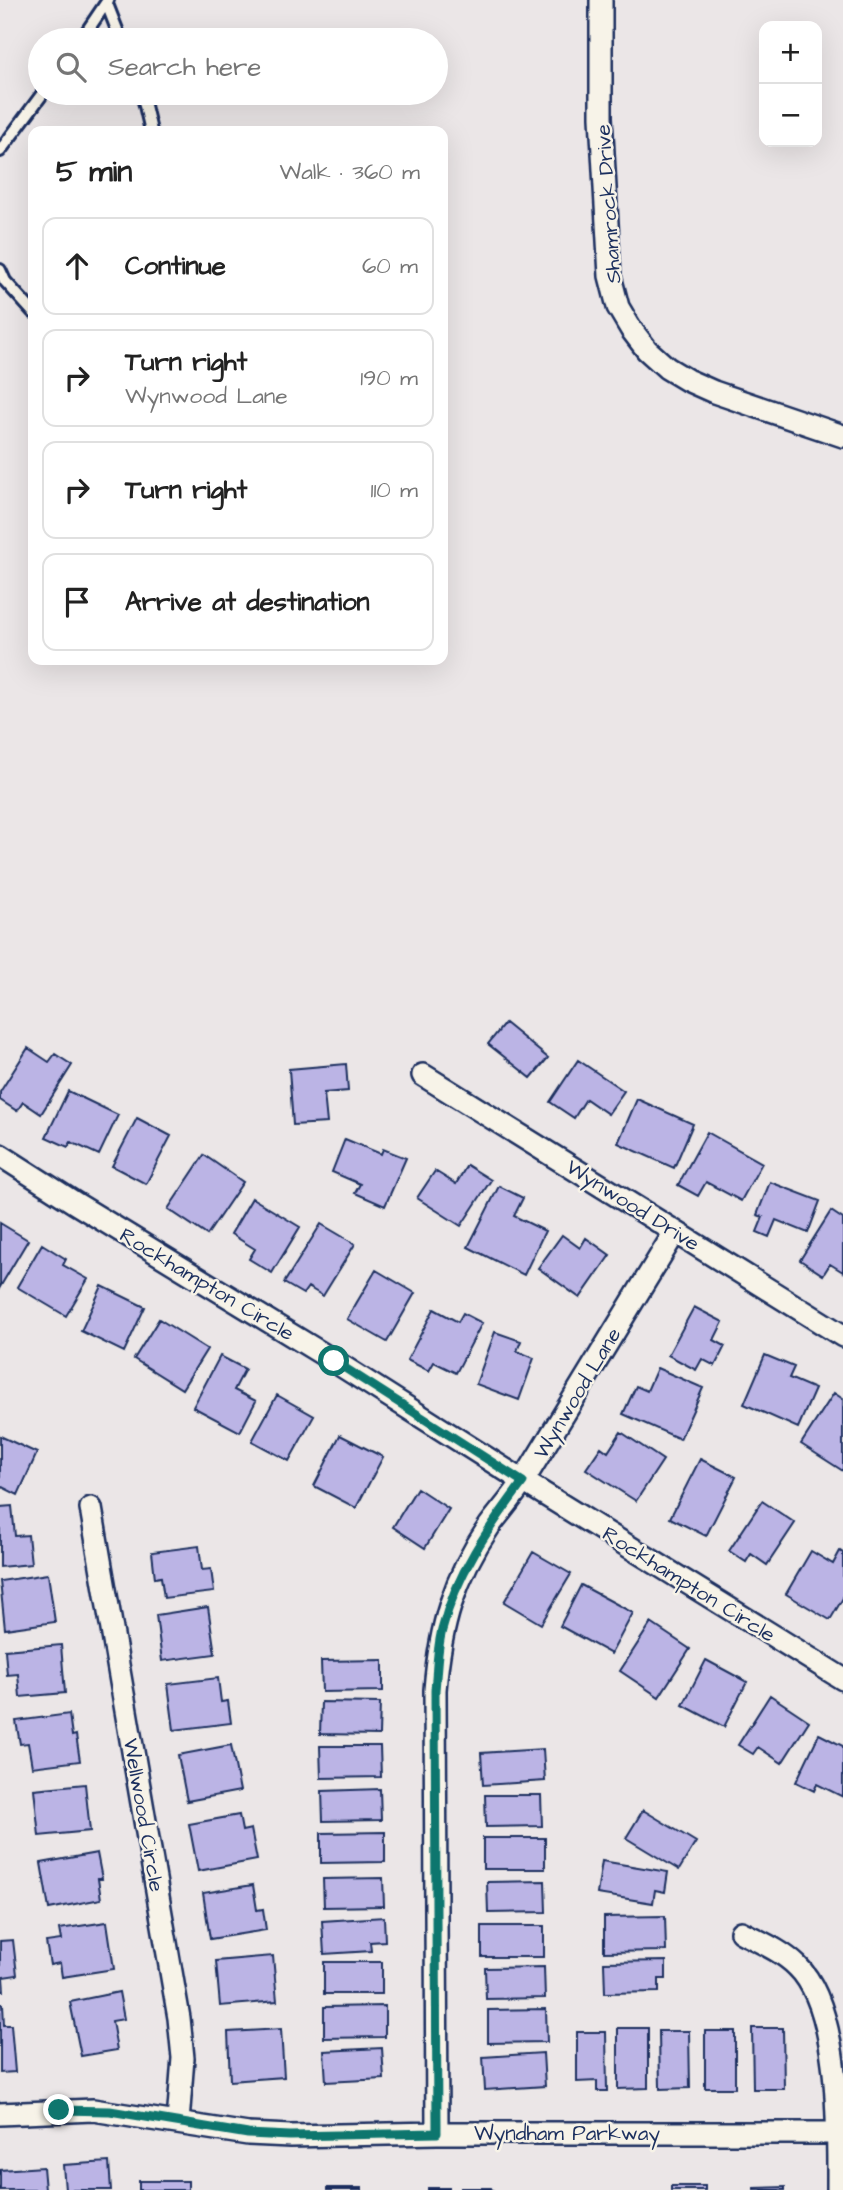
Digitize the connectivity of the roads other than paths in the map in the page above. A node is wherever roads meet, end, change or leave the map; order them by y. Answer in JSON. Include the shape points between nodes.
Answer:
{"nodes":[{"id":1,"x":601,"y":0,"type":"edge"},
{"id":2,"x":108,"y":2,"type":"edge"},
{"id":3,"x":90,"y":28,"type":"edge"},
{"id":4,"x":117,"y":28,"type":"edge"},
{"id":5,"x":34,"y":105,"type":"edge"},
{"id":6,"x":145,"y":105,"type":"edge"},
{"id":7,"x":150,"y":126,"type":"edge"},
{"id":8,"x":0,"y":151,"type":"edge"},
{"id":9,"x":0,"y":270,"type":"edge"},
{"id":10,"x":28,"y":306,"type":"edge"},
{"id":11,"x":843,"y":436,"type":"edge"},
{"id":12,"x":423,"y":1075,"type":"dead end"},
{"id":13,"x":0,"y":1155,"type":"edge"},
{"id":14,"x":675,"y":1232,"type":"junction"},
{"id":15,"x":843,"y":1336,"type":"edge"},
{"id":16,"x":523,"y":1482,"type":"junction"},
{"id":17,"x":91,"y":1508,"type":"dead end"},
{"id":18,"x":843,"y":1679,"type":"edge"},
{"id":19,"x":741,"y":1932,"type":"dead end"},
{"id":20,"x":0,"y":2114,"type":"edge"},
{"id":21,"x":178,"y":2122,"type":"junction"},
{"id":22,"x":437,"y":2133,"type":"junction"},
{"id":23,"x":841,"y":2133,"type":"edge"},
{"id":24,"x":838,"y":2190,"type":"edge"}],
"edges":[{"from":1,"to":11,"type":"street","name":"Shamrock Drive","via":[[610,276],[618,307],[647,350],[687,380]]},
{"from":2,"to":3,"type":"lane"},
{"from":2,"to":4,"type":"lane"},
{"from":5,"to":8,"type":"lane"},
{"from":6,"to":7,"type":"lane"},
{"from":9,"to":10,"type":"lane"},
{"from":12,"to":14,"type":"street","name":"Wynwood Drive"},
{"from":13,"to":16,"type":"street","name":"Rockhampton Circle"},
{"from":14,"to":15,"type":"street","name":"Wynwood Drive"},
{"from":14,"to":16,"type":"street","name":"Wynwood Lane"},
{"from":16,"to":18,"type":"street","name":"Rockhampton Circle"},
{"from":16,"to":22,"type":"street","name":"Wynwood Lane","via":[[468,1563],[450,1603],[438,1657]]},
{"from":17,"to":21,"type":"street","name":"Wellwood Circle","via":[[179,2018],[183,2058]]},
{"from":19,"to":23,"type":"street","via":[[787,1957],[813,1987],[829,2038]]},
{"from":20,"to":21,"type":"street","name":"Wyndham Parkway","via":[[93,2109]]},
{"from":21,"to":22,"type":"street","name":"Wyndham Parkway","via":[[290,2136]]},
{"from":22,"to":23,"type":"street","name":"Wyndham Parkway"},
{"from":23,"to":24,"type":"street"}]}
